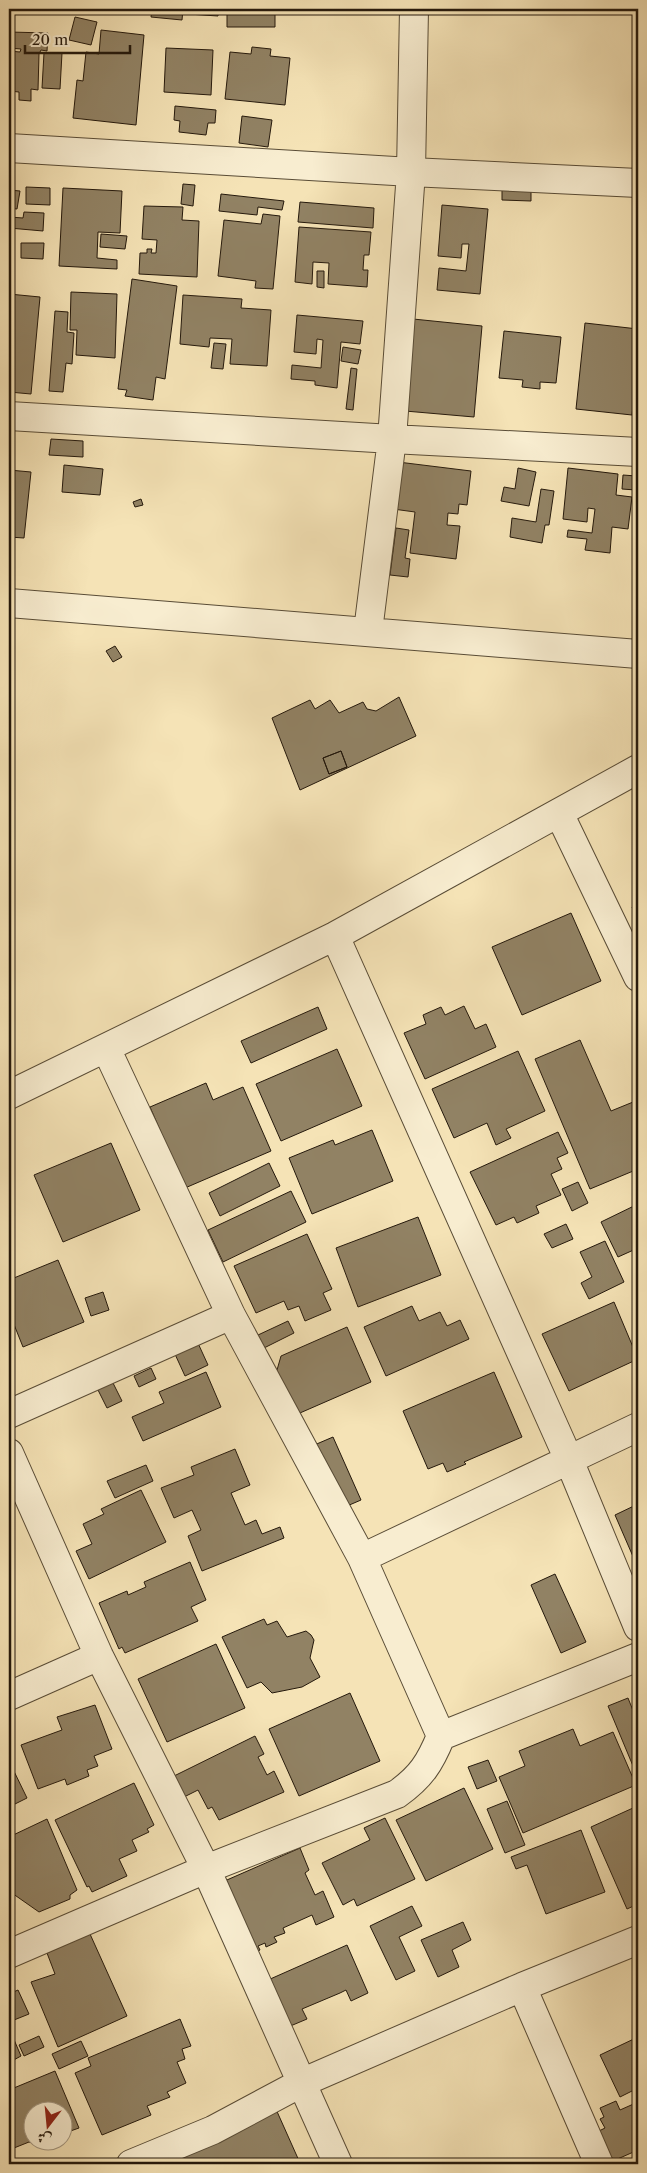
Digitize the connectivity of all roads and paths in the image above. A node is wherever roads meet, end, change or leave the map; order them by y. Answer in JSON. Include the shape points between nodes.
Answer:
{"nodes":[{"id":1,"x":414,"y":9,"type":"edge"},
{"id":2,"x":9,"y":148,"type":"edge"},
{"id":3,"x":411,"y":172,"type":"junction"},
{"id":4,"x":638,"y":183,"type":"edge"},
{"id":5,"x":9,"y":416,"type":"edge"},
{"id":6,"x":392,"y":439,"type":"junction"},
{"id":7,"x":638,"y":452,"type":"edge"},
{"id":8,"x":9,"y":603,"type":"edge"},
{"id":9,"x":368,"y":631,"type":"junction"},
{"id":10,"x":638,"y":654,"type":"edge"},
{"id":11,"x":638,"y":769,"type":"edge"},
{"id":12,"x":559,"y":813,"type":"junction"},
{"id":13,"x":335,"y":936,"type":"junction"},
{"id":14,"x":638,"y":977,"type":"edge"},
{"id":15,"x":106,"y":1048,"type":"junction"},
{"id":16,"x":9,"y":1095,"type":"edge"},
{"id":17,"x":231,"y":1315,"type":"junction"},
{"id":18,"x":9,"y":1414,"type":"edge"},
{"id":19,"x":638,"y":1427,"type":"edge"},
{"id":20,"x":9,"y":1453,"type":"edge"},
{"id":21,"x":569,"y":1460,"type":"junction"},
{"id":22,"x":362,"y":1558,"type":"junction"},
{"id":23,"x":638,"y":1627,"type":"edge"},
{"id":24,"x":99,"y":1656,"type":"junction"},
{"id":25,"x":638,"y":1657,"type":"edge"},
{"id":26,"x":9,"y":1696,"type":"edge"},
{"id":27,"x":441,"y":1736,"type":"junction"},
{"id":28,"x":206,"y":1869,"type":"junction"},
{"id":29,"x":638,"y":1940,"type":"edge"},
{"id":30,"x":9,"y":1954,"type":"edge"},
{"id":31,"x":522,"y":1987,"type":"junction"},
{"id":32,"x":301,"y":2083,"type":"junction"},
{"id":33,"x":130,"y":2164,"type":"edge"},
{"id":34,"x":338,"y":2164,"type":"edge"},
{"id":35,"x":599,"y":2164,"type":"edge"}],
"edges":[{"from":1,"to":3,"type":"street"},
{"from":2,"to":3,"type":"street"},
{"from":3,"to":4,"type":"street"},
{"from":3,"to":6,"type":"street"},
{"from":5,"to":6,"type":"street"},
{"from":6,"to":7,"type":"street"},
{"from":6,"to":9,"type":"street"},
{"from":8,"to":9,"type":"street"},
{"from":9,"to":10,"type":"street"},
{"from":11,"to":12,"type":"street"},
{"from":12,"to":13,"type":"street"},
{"from":12,"to":14,"type":"street"},
{"from":13,"to":15,"type":"street"},
{"from":13,"to":21,"type":"street"},
{"from":15,"to":16,"type":"street"},
{"from":15,"to":17,"type":"street"},
{"from":17,"to":18,"type":"street"},
{"from":17,"to":22,"type":"street"},
{"from":19,"to":21,"type":"street"},
{"from":20,"to":24,"type":"street"},
{"from":21,"to":22,"type":"street"},
{"from":21,"to":23,"type":"street"},
{"from":22,"to":27,"type":"street"},
{"from":24,"to":26,"type":"street"},
{"from":24,"to":28,"type":"street"},
{"from":25,"to":27,"type":"street"},
{"from":27,"to":28,"type":"street","via":[[431,1760],[416,1780],[397,1794]]},
{"from":28,"to":30,"type":"street"},
{"from":28,"to":32,"type":"street"},
{"from":29,"to":31,"type":"street"},
{"from":31,"to":32,"type":"street"},
{"from":31,"to":35,"type":"street"},
{"from":32,"to":33,"type":"street","via":[[214,2130]]},
{"from":32,"to":34,"type":"street"}]}
